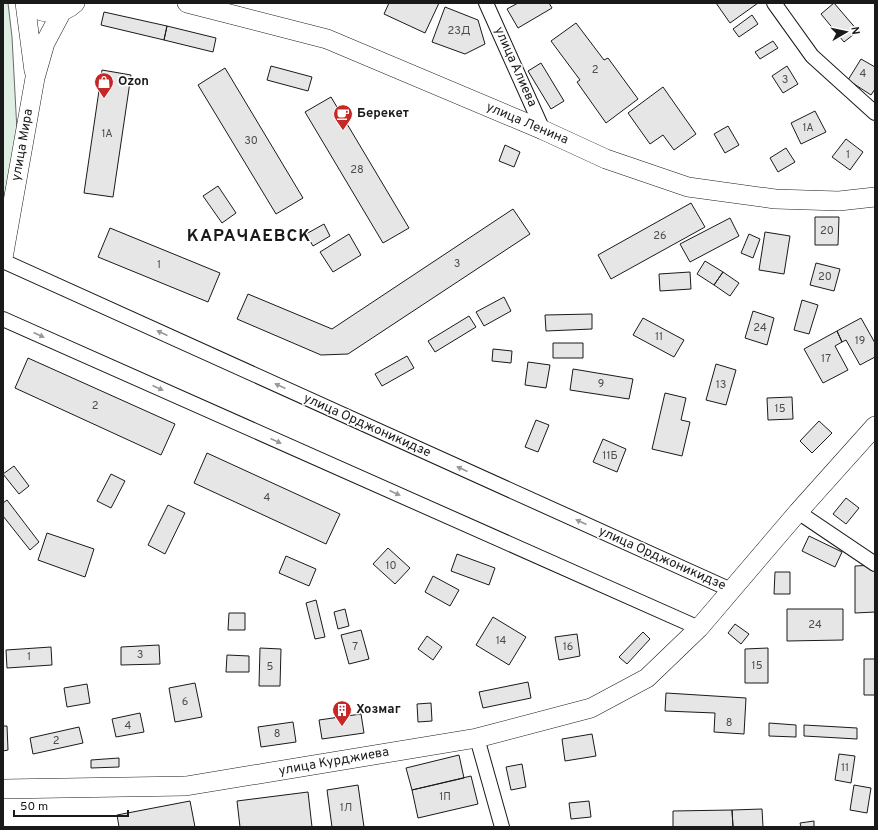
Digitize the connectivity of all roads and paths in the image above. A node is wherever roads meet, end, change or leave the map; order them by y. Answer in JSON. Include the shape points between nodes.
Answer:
{"nodes":[{"id":1,"x":25,"y":3,"type":"edge"},
{"id":2,"x":30,"y":3,"type":"edge"},
{"id":3,"x":187,"y":3,"type":"edge"},
{"id":4,"x":486,"y":3,"type":"edge"},
{"id":5,"x":774,"y":3,"type":"edge"},
{"id":6,"x":73,"y":6,"type":"edge"},
{"id":7,"x":35,"y":78,"type":"junction"},
{"id":8,"x":875,"y":113,"type":"edge"},
{"id":9,"x":543,"y":130,"type":"junction"},
{"id":10,"x":875,"y":197,"type":"edge"},
{"id":11,"x":3,"y":260,"type":"edge"},
{"id":12,"x":3,"y":320,"type":"edge"},
{"id":13,"x":875,"y":426,"type":"edge"},
{"id":14,"x":798,"y":512,"type":"junction"},
{"id":15,"x":875,"y":564,"type":"edge"},
{"id":16,"x":731,"y":590,"type":"junction"},
{"id":17,"x":699,"y":628,"type":"junction"},
{"id":18,"x":652,"y":674,"type":"joint"},
{"id":19,"x":477,"y":738,"type":"junction"},
{"id":20,"x":3,"y":789,"type":"edge"},
{"id":21,"x":502,"y":827,"type":"edge"}],
"edges":[{"from":1,"to":7,"type":"street","name":"улица Мира"},
{"from":2,"to":6,"type":"street","via":[[39,10],[50,13]]},
{"from":3,"to":9,"type":"street","name":"улица Ленина","via":[[327,40]]},
{"from":4,"to":9,"type":"street","name":"улица Алиева"},
{"from":5,"to":8,"type":"street","via":[[812,56]]},
{"from":6,"to":7,"type":"street","name":"улица Мира","via":[[45,43]]},
{"from":7,"to":11,"type":"street","name":"улица Мира"},
{"from":9,"to":10,"type":"street","name":"улица Ленина","via":[[606,159],[688,187],[775,199],[839,201]]},
{"from":16,"to":11,"type":"street","name":"улица Орджоникидзе","one_way":true},
{"from":12,"to":17,"type":"street","one_way":true},
{"from":13,"to":14,"type":"street","name":"улица Орджоникидзе"},
{"from":14,"to":15,"type":"street"},
{"from":14,"to":16,"type":"street","name":"улица Орджоникидзе"},
{"from":16,"to":17,"type":"street","name":"улица Орджоникидзе"},
{"from":17,"to":18,"type":"street","name":"улица Орджоникидзе"},
{"from":18,"to":19,"type":"street","name":"улица Курджиева","via":[[591,708]]},
{"from":19,"to":20,"type":"street","name":"улица Курджиева","via":[[186,786]]},
{"from":19,"to":21,"type":"street"}]}
